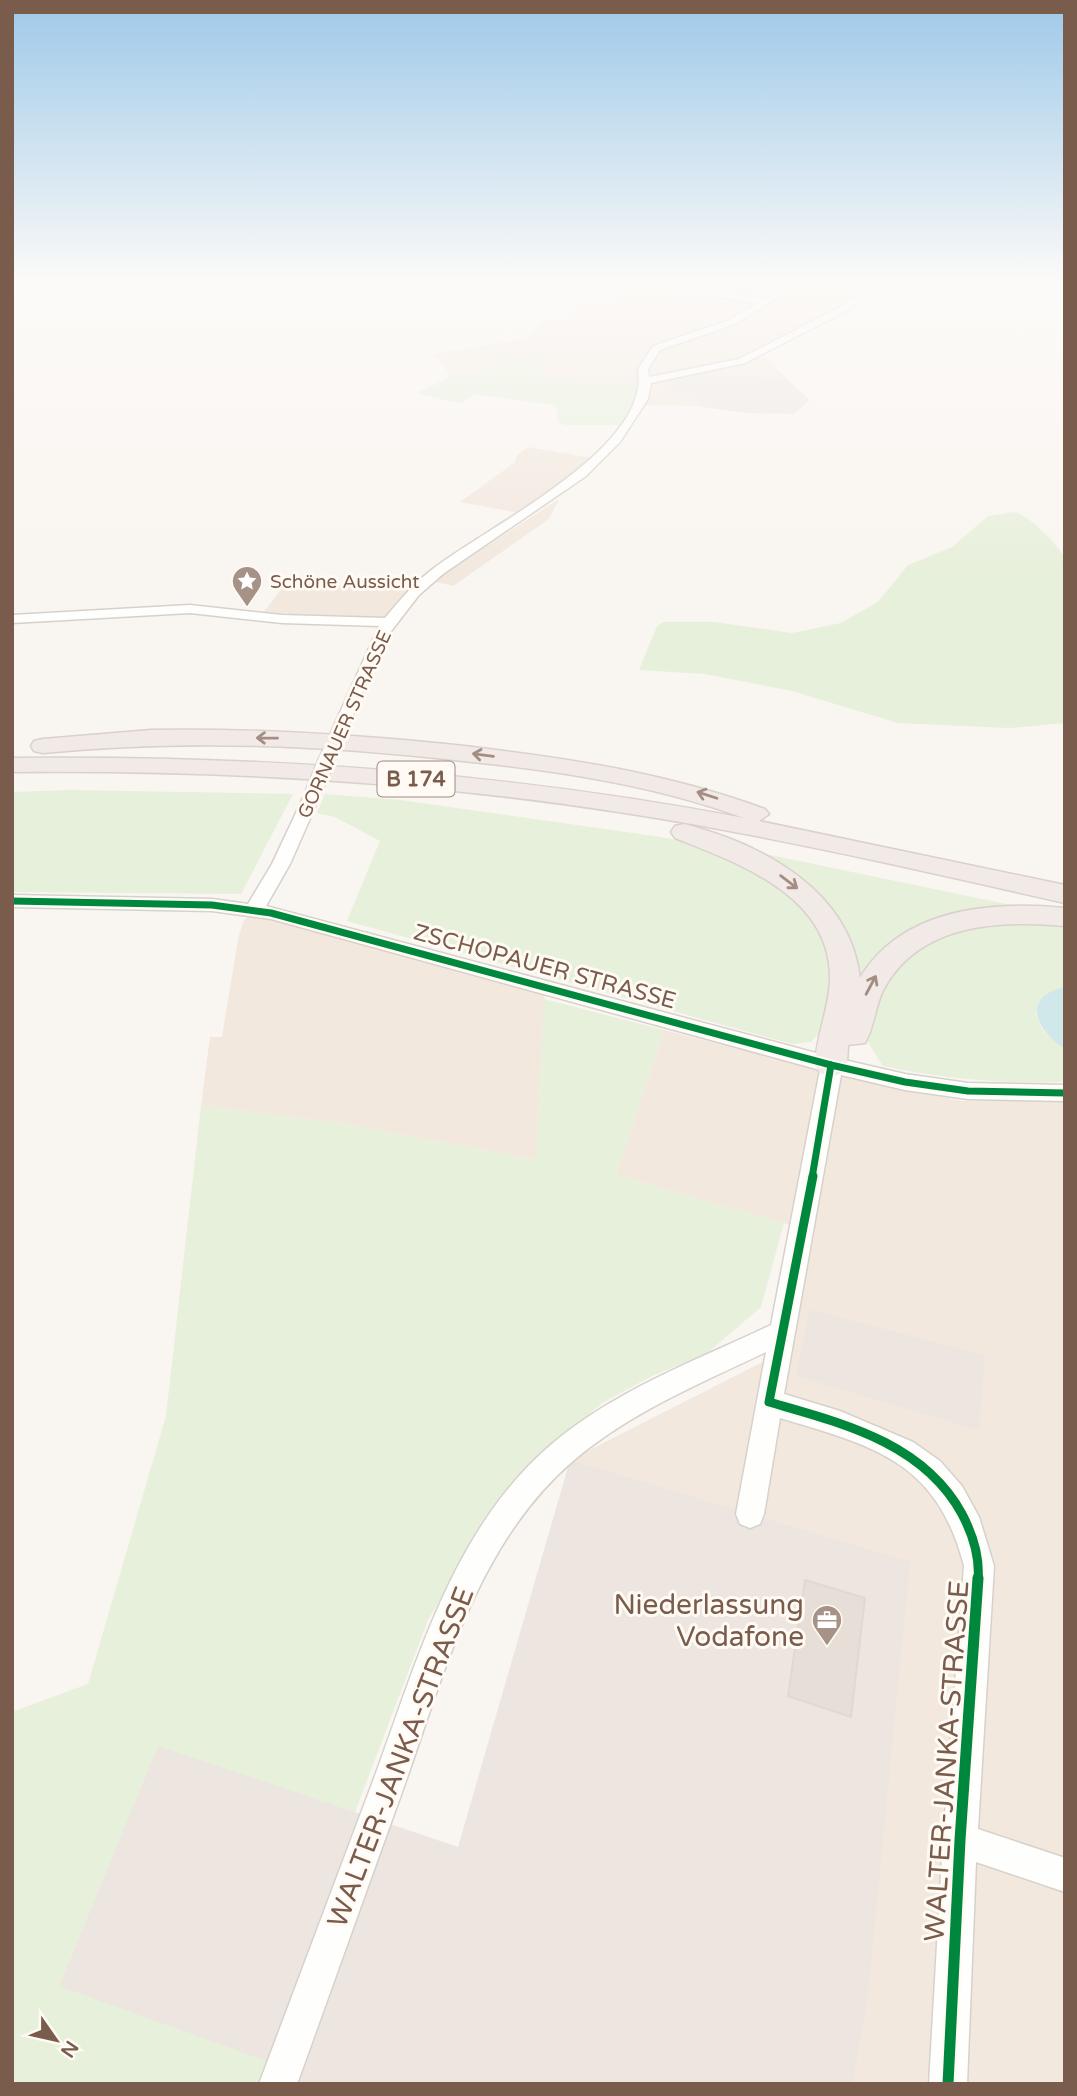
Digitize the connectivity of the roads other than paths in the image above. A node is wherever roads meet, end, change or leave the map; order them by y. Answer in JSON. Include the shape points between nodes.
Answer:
{"nodes":[{"id":1,"x":651,"y":381,"type":"edge"},
{"id":2,"x":645,"y":382,"type":"joint"},
{"id":3,"x":12,"y":620,"type":"edge"},
{"id":4,"x":389,"y":622,"type":"junction"},
{"id":5,"x":12,"y":750,"type":"edge"},
{"id":6,"x":331,"y":750,"type":"junction"},
{"id":7,"x":12,"y":765,"type":"edge"},
{"id":8,"x":12,"y":778,"type":"edge"},
{"id":9,"x":684,"y":832,"type":"junction"},
{"id":10,"x":815,"y":840,"type":"junction"},
{"id":11,"x":1065,"y":894,"type":"edge"},
{"id":12,"x":12,"y":901,"type":"edge"},
{"id":13,"x":1065,"y":908,"type":"edge"},
{"id":14,"x":254,"y":910,"type":"junction"},
{"id":15,"x":1065,"y":917,"type":"edge"},
{"id":16,"x":831,"y":1065,"type":"junction"},
{"id":17,"x":1065,"y":1093,"type":"edge"},
{"id":18,"x":782,"y":1332,"type":"junction"},
{"id":19,"x":769,"y":1402,"type":"junction"},
{"id":20,"x":750,"y":1514,"type":"dead end"},
{"id":21,"x":960,"y":1840,"type":"junction"},
{"id":22,"x":1065,"y":1875,"type":"edge"},
{"id":23,"x":278,"y":2084,"type":"edge"},
{"id":24,"x":948,"y":2084,"type":"edge"}],
"edges":[{"from":1,"to":2,"type":"street"},
{"from":2,"to":4,"type":"street","name":"GORNAUER STRASSE","via":[[639,409],[582,474],[438,571]]},
{"from":3,"to":4,"type":"street","via":[[190,609],[282,619]]},
{"from":4,"to":6,"type":"street","name":"GORNAUER STRASSE"},
{"from":6,"to":5,"type":"highway","one_way":true,"via":[[113,740]]},
{"from":10,"to":6,"type":"highway","one_way":true,"via":[[722,800],[661,782],[508,758]]},
{"from":6,"to":14,"type":"street","name":"GORNAUER STRASSE","bridge":true,"via":[[281,864]]},
{"from":7,"to":10,"type":"highway","number":"B 174","via":[[188,765],[405,778],[623,805]]},
{"from":8,"to":9,"type":"highway","number":"B 174","via":[[329,785]]},
{"from":9,"to":13,"type":"highway","number":"B 174"},
{"from":9,"to":16,"type":"highway","one_way":true,"via":[[772,869],[801,891],[826,919],[842,954],[845,976],[843,1002],[830,1043]]},
{"from":10,"to":11,"type":"highway","number":"B 174"},
{"from":12,"to":14,"type":"street","name":"ZSCHOPAUER STRASSE","via":[[143,902]]},
{"from":14,"to":16,"type":"street","name":"ZSCHOPAUER STRASSE"},
{"from":16,"to":15,"type":"highway","one_way":true,"via":[[849,1051],[872,981],[903,946],[934,929],[980,917]]},
{"from":16,"to":17,"type":"street","name":"ZSCHOPAUER STRASSE","via":[[957,1090]]},
{"from":16,"to":18,"type":"street"},
{"from":18,"to":19,"type":"street"},
{"from":18,"to":23,"type":"street","name":"WALTER-JANKA-STRASSE","via":[[588,1433],[562,1453],[506,1515],[453,1608]]},
{"from":19,"to":20,"type":"street"},
{"from":19,"to":21,"type":"street","name":"WALTER-JANKA-STRASSE","via":[[849,1425],[902,1448],[943,1484],[968,1522],[979,1566]]},
{"from":21,"to":22,"type":"street"},
{"from":21,"to":24,"type":"street","name":"WALTER-JANKA-STRASSE"}]}
